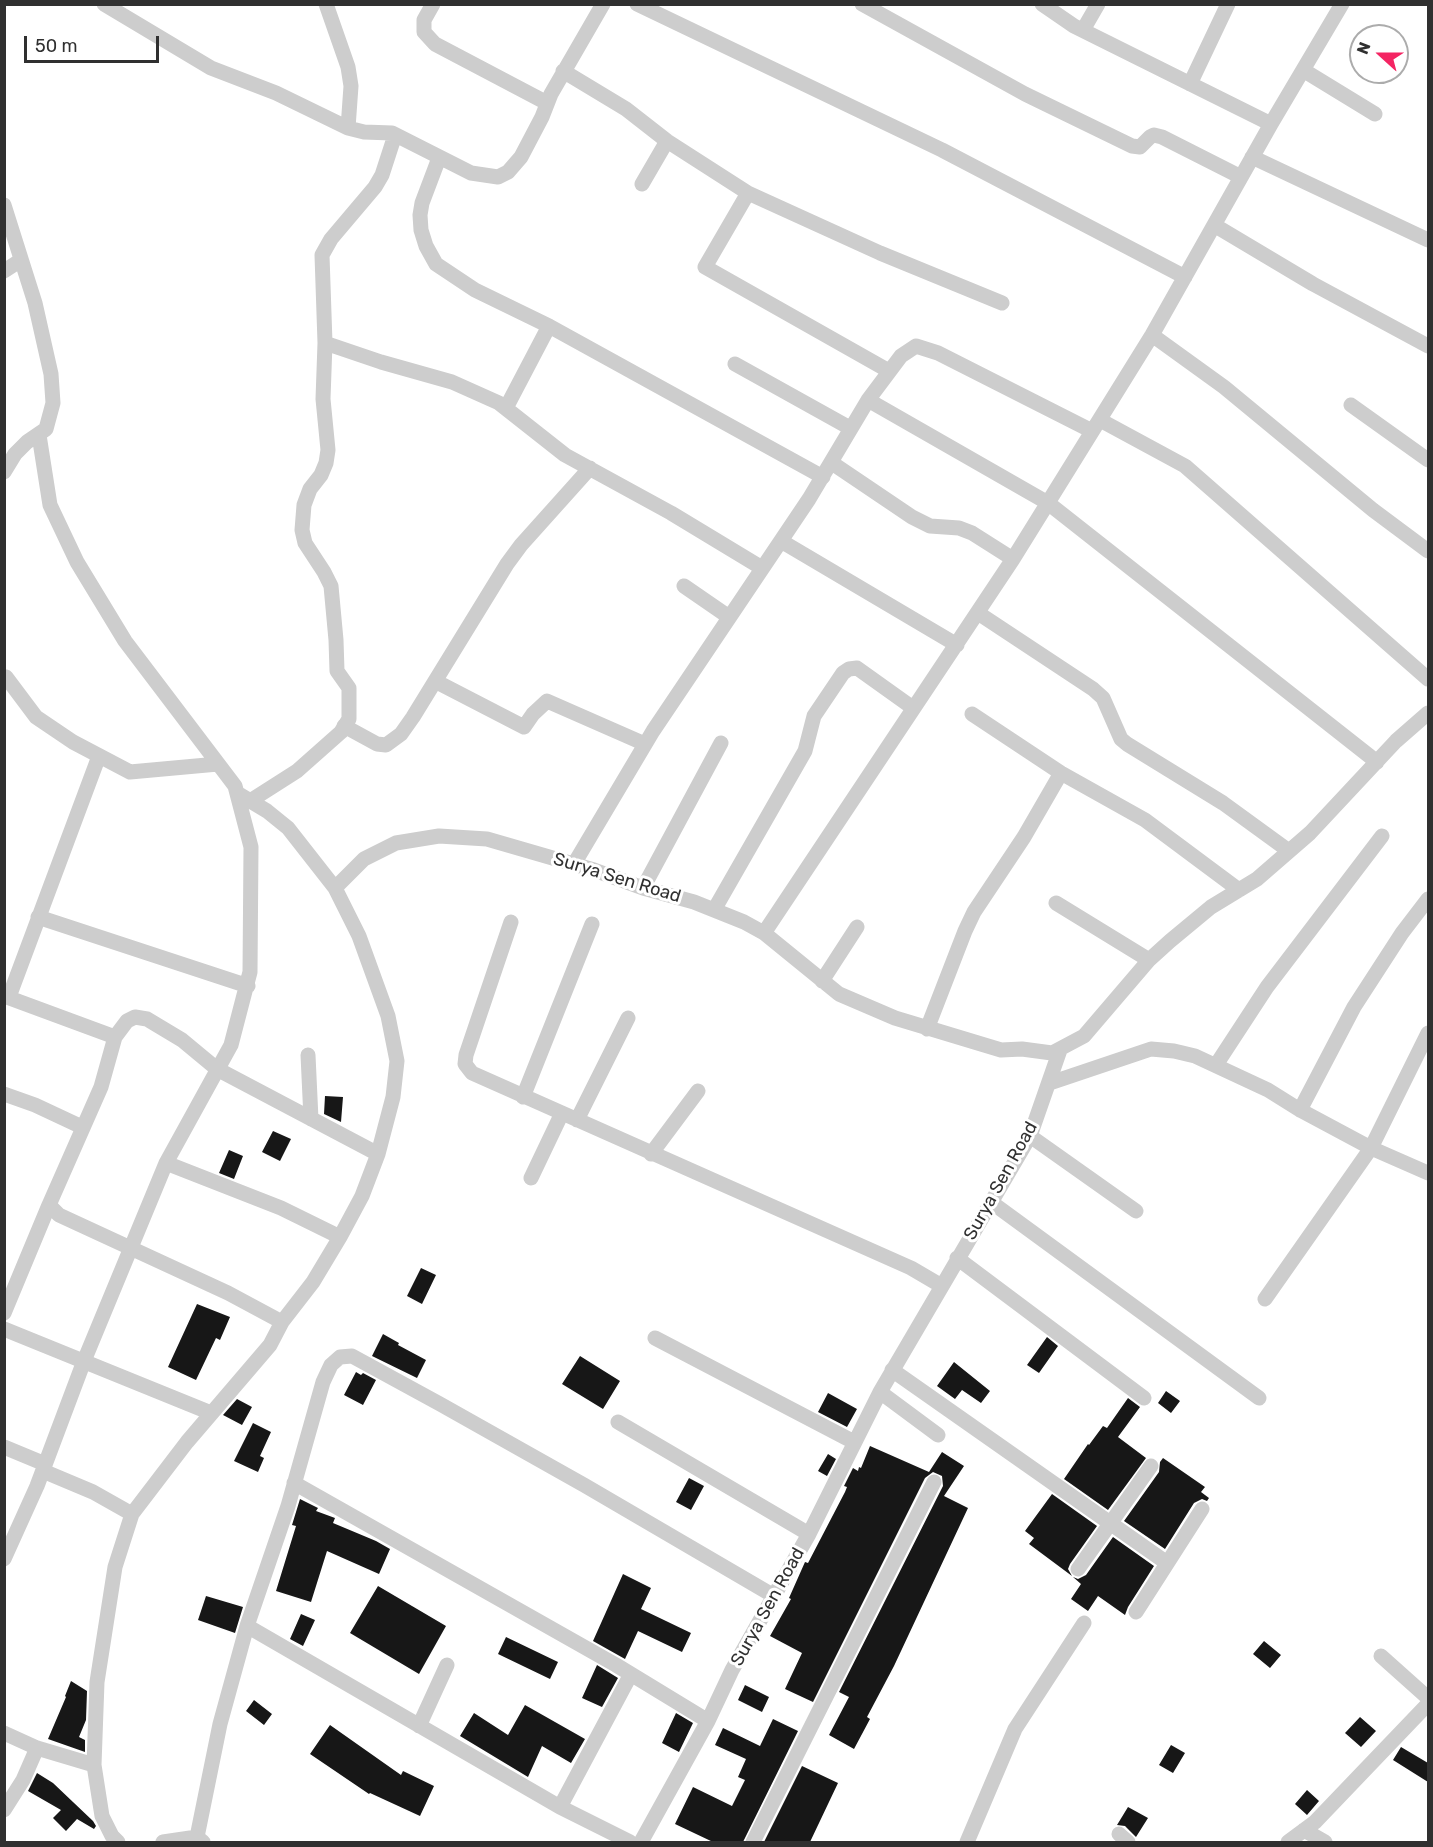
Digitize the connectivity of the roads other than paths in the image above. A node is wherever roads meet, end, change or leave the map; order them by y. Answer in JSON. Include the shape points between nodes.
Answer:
{"nodes":[{"id":1,"x":104,"y":4,"type":"edge"},
{"id":2,"x":326,"y":4,"type":"edge"},
{"id":3,"x":433,"y":4,"type":"edge"},
{"id":4,"x":603,"y":4,"type":"edge"},
{"id":5,"x":637,"y":4,"type":"edge"},
{"id":6,"x":862,"y":4,"type":"edge"},
{"id":7,"x":1042,"y":4,"type":"edge"},
{"id":8,"x":1098,"y":4,"type":"edge"},
{"id":9,"x":1228,"y":4,"type":"edge"},
{"id":10,"x":1342,"y":4,"type":"edge"},
{"id":11,"x":1083,"y":30,"type":"junction"},
{"id":12,"x":1303,"y":70,"type":"junction"},
{"id":13,"x":563,"y":71,"type":"junction"},
{"id":14,"x":1190,"y":84,"type":"junction"},
{"id":15,"x":547,"y":103,"type":"junction"},
{"id":16,"x":1375,"y":114,"type":"dead end"},
{"id":17,"x":1271,"y":124,"type":"junction"},
{"id":18,"x":348,"y":128,"type":"junction"},
{"id":19,"x":395,"y":135,"type":"junction"},
{"id":20,"x":668,"y":141,"type":"junction"},
{"id":21,"x":1252,"y":157,"type":"junction"},
{"id":22,"x":439,"y":158,"type":"junction"},
{"id":23,"x":1241,"y":177,"type":"junction"},
{"id":24,"x":642,"y":184,"type":"dead end"},
{"id":25,"x":747,"y":193,"type":"junction"},
{"id":26,"x":4,"y":206,"type":"edge"},
{"id":27,"x":1214,"y":225,"type":"junction"},
{"id":28,"x":1428,"y":240,"type":"edge"},
{"id":29,"x":21,"y":260,"type":"junction"},
{"id":30,"x":4,"y":271,"type":"edge"},
{"id":31,"x":1185,"y":277,"type":"junction"},
{"id":32,"x":1002,"y":303,"type":"dead end"},
{"id":33,"x":549,"y":326,"type":"junction"},
{"id":34,"x":1152,"y":335,"type":"junction"},
{"id":35,"x":325,"y":342,"type":"junction"},
{"id":36,"x":1428,"y":346,"type":"edge"},
{"id":37,"x":735,"y":364,"type":"dead end"},
{"id":38,"x":889,"y":371,"type":"junction"},
{"id":39,"x":868,"y":400,"type":"junction"},
{"id":40,"x":1351,"y":405,"type":"dead end"},
{"id":41,"x":506,"y":408,"type":"junction"},
{"id":42,"x":1096,"y":425,"type":"junction"},
{"id":43,"x":850,"y":428,"type":"junction"},
{"id":44,"x":39,"y":435,"type":"junction"},
{"id":45,"x":1428,"y":460,"type":"edge"},
{"id":46,"x":832,"y":463,"type":"junction"},
{"id":47,"x":590,"y":468,"type":"junction"},
{"id":48,"x":4,"y":471,"type":"edge"},
{"id":49,"x":823,"y":477,"type":"junction"},
{"id":50,"x":1048,"y":503,"type":"junction"},
{"id":51,"x":781,"y":541,"type":"junction"},
{"id":52,"x":1428,"y":551,"type":"edge"},
{"id":53,"x":1013,"y":559,"type":"junction"},
{"id":54,"x":762,"y":568,"type":"junction"},
{"id":55,"x":684,"y":586,"type":"dead end"},
{"id":56,"x":978,"y":613,"type":"junction"},
{"id":57,"x":729,"y":617,"type":"junction"},
{"id":58,"x":957,"y":645,"type":"junction"},
{"id":59,"x":1428,"y":679,"type":"edge"},
{"id":60,"x":4,"y":681,"type":"edge"},
{"id":61,"x":435,"y":681,"type":"junction"},
{"id":62,"x":913,"y":708,"type":"junction"},
{"id":63,"x":1428,"y":713,"type":"edge"},
{"id":64,"x":972,"y":714,"type":"dead end"},
{"id":65,"x":344,"y":726,"type":"junction"},
{"id":66,"x":721,"y":743,"type":"dead end"},
{"id":67,"x":645,"y":744,"type":"junction"},
{"id":68,"x":99,"y":756,"type":"junction"},
{"id":69,"x":1377,"y":762,"type":"junction"},
{"id":70,"x":218,"y":764,"type":"junction"},
{"id":71,"x":1061,"y":773,"type":"junction"},
{"id":72,"x":244,"y":797,"type":"junction"},
{"id":73,"x":1382,"y":836,"type":"dead end"},
{"id":74,"x":1289,"y":851,"type":"junction"},
{"id":75,"x":574,"y":864,"type":"junction"},
{"id":76,"x":335,"y":888,"type":"junction"},
{"id":77,"x":643,"y":888,"type":"junction"},
{"id":78,"x":1239,"y":890,"type":"junction"},
{"id":79,"x":1428,"y":899,"type":"edge"},
{"id":80,"x":1056,"y":903,"type":"dead end"},
{"id":81,"x":714,"y":910,"type":"junction"},
{"id":82,"x":38,"y":917,"type":"junction"},
{"id":83,"x":511,"y":922,"type":"dead end"},
{"id":84,"x":592,"y":924,"type":"dead end"},
{"id":85,"x":857,"y":927,"type":"dead end"},
{"id":86,"x":764,"y":933,"type":"junction"},
{"id":87,"x":1149,"y":960,"type":"junction"},
{"id":88,"x":822,"y":981,"type":"junction"},
{"id":89,"x":248,"y":986,"type":"junction"},
{"id":90,"x":7,"y":997,"type":"edge"},
{"id":91,"x":628,"y":1018,"type":"dead end"},
{"id":92,"x":927,"y":1029,"type":"junction"},
{"id":93,"x":1428,"y":1033,"type":"edge"},
{"id":94,"x":116,"y":1037,"type":"junction"},
{"id":95,"x":1060,"y":1050,"type":"junction"},
{"id":96,"x":308,"y":1055,"type":"dead end"},
{"id":97,"x":1216,"y":1065,"type":"junction"},
{"id":98,"x":217,"y":1069,"type":"junction"},
{"id":99,"x":1050,"y":1083,"type":"junction"},
{"id":100,"x":698,"y":1091,"type":"dead end"},
{"id":101,"x":4,"y":1094,"type":"edge"},
{"id":102,"x":523,"y":1097,"type":"junction"},
{"id":103,"x":1300,"y":1110,"type":"junction"},
{"id":104,"x":562,"y":1113,"type":"junction"},
{"id":105,"x":311,"y":1119,"type":"junction"},
{"id":106,"x":577,"y":1120,"type":"junction"},
{"id":107,"x":82,"y":1127,"type":"junction"},
{"id":108,"x":1030,"y":1136,"type":"junction"},
{"id":109,"x":1371,"y":1148,"type":"junction"},
{"id":110,"x":378,"y":1154,"type":"junction"},
{"id":111,"x":651,"y":1154,"type":"junction"},
{"id":112,"x":166,"y":1162,"type":"junction"},
{"id":113,"x":1428,"y":1173,"type":"edge"},
{"id":114,"x":531,"y":1178,"type":"dead end"},
{"id":115,"x":991,"y":1202,"type":"junction"},
{"id":116,"x":49,"y":1205,"type":"junction"},
{"id":117,"x":1136,"y":1211,"type":"dead end"},
{"id":118,"x":340,"y":1238,"type":"junction"},
{"id":119,"x":131,"y":1248,"type":"junction"},
{"id":120,"x":957,"y":1258,"type":"junction"},
{"id":121,"x":940,"y":1286,"type":"junction"},
{"id":122,"x":1265,"y":1299,"type":"dead end"},
{"id":123,"x":4,"y":1313,"type":"edge"},
{"id":124,"x":282,"y":1322,"type":"junction"},
{"id":125,"x":4,"y":1329,"type":"edge"},
{"id":126,"x":655,"y":1338,"type":"dead end"},
{"id":127,"x":84,"y":1361,"type":"junction"},
{"id":128,"x":892,"y":1370,"type":"junction"},
{"id":129,"x":880,"y":1392,"type":"junction"},
{"id":130,"x":1144,"y":1398,"type":"dead end"},
{"id":131,"x":1259,"y":1398,"type":"dead end"},
{"id":132,"x":212,"y":1413,"type":"junction"},
{"id":133,"x":618,"y":1422,"type":"dead end"},
{"id":134,"x":938,"y":1435,"type":"dead end"},
{"id":135,"x":854,"y":1442,"type":"junction"},
{"id":136,"x":4,"y":1447,"type":"edge"},
{"id":137,"x":1151,"y":1466,"type":"dead end"},
{"id":138,"x":44,"y":1468,"type":"junction"},
{"id":139,"x":934,"y":1482,"type":"dead end"},
{"id":140,"x":294,"y":1483,"type":"junction"},
{"id":141,"x":1202,"y":1509,"type":"dead end"},
{"id":142,"x":132,"y":1514,"type":"junction"},
{"id":143,"x":1109,"y":1524,"type":"junction"},
{"id":144,"x":809,"y":1534,"type":"junction"},
{"id":145,"x":4,"y":1559,"type":"edge"},
{"id":146,"x":1167,"y":1563,"type":"junction"},
{"id":147,"x":1078,"y":1569,"type":"dead end"},
{"id":148,"x":774,"y":1596,"type":"junction"},
{"id":149,"x":1136,"y":1612,"type":"dead end"},
{"id":150,"x":1084,"y":1623,"type":"dead end"},
{"id":151,"x":247,"y":1626,"type":"junction"},
{"id":152,"x":1381,"y":1656,"type":"dead end"},
{"id":153,"x":447,"y":1665,"type":"dead end"},
{"id":154,"x":632,"y":1674,"type":"junction"},
{"id":155,"x":1428,"y":1698,"type":"edge"},
{"id":156,"x":1428,"y":1704,"type":"edge"},
{"id":157,"x":708,"y":1721,"type":"junction"},
{"id":158,"x":419,"y":1726,"type":"junction"},
{"id":159,"x":4,"y":1733,"type":"edge"},
{"id":160,"x":37,"y":1748,"type":"junction"},
{"id":161,"x":94,"y":1765,"type":"junction"},
{"id":162,"x":560,"y":1807,"type":"junction"},
{"id":163,"x":4,"y":1810,"type":"edge"},
{"id":164,"x":1304,"y":1830,"type":"junction"},
{"id":165,"x":200,"y":1840,"type":"edge"},
{"id":166,"x":118,"y":1842,"type":"edge"},
{"id":167,"x":163,"y":1842,"type":"edge"},
{"id":168,"x":630,"y":1842,"type":"edge"},
{"id":169,"x":640,"y":1842,"type":"edge"},
{"id":170,"x":753,"y":1842,"type":"edge"},
{"id":171,"x":968,"y":1842,"type":"edge"},
{"id":172,"x":1288,"y":1842,"type":"edge"},
{"id":173,"x":1325,"y":1842,"type":"edge"}],
"edges":[{"from":1,"to":18,"type":"street","via":[[211,68],[294,100]]},
{"from":2,"to":18,"type":"street","via":[[348,67]]},
{"from":3,"to":15,"type":"street","via":[[424,20],[424,32],[435,44]]},
{"from":4,"to":13,"type":"street"},
{"from":5,"to":31,"type":"street","via":[[932,145]]},
{"from":6,"to":23,"type":"street","via":[[1025,94],[1132,146],[1140,147],[1154,135]]},
{"from":7,"to":11,"type":"street"},
{"from":8,"to":11,"type":"street"},
{"from":9,"to":14,"type":"street"},
{"from":10,"to":12,"type":"street"},
{"from":11,"to":14,"type":"street"},
{"from":12,"to":16,"type":"street"},
{"from":12,"to":17,"type":"street"},
{"from":13,"to":15,"type":"street"},
{"from":13,"to":20,"type":"street","via":[[626,109]]},
{"from":14,"to":17,"type":"street"},
{"from":15,"to":22,"type":"street","via":[[524,151],[503,175],[477,176]]},
{"from":17,"to":21,"type":"street"},
{"from":18,"to":19,"type":"street"},
{"from":19,"to":22,"type":"street"},
{"from":19,"to":35,"type":"street","via":[[382,176],[322,255]]},
{"from":20,"to":24,"type":"street"},
{"from":20,"to":25,"type":"street"},
{"from":21,"to":23,"type":"street"},
{"from":21,"to":28,"type":"street"},
{"from":22,"to":33,"type":"street","via":[[420,215],[426,246],[436,264],[475,290]]},
{"from":23,"to":27,"type":"street"},
{"from":25,"to":32,"type":"street"},
{"from":25,"to":38,"type":"street","via":[[705,267]]},
{"from":26,"to":29,"type":"street"},
{"from":27,"to":31,"type":"street"},
{"from":27,"to":36,"type":"street"},
{"from":29,"to":30,"type":"street"},
{"from":29,"to":44,"type":"street","via":[[35,303],[53,390],[46,429]]},
{"from":31,"to":34,"type":"street"},
{"from":33,"to":41,"type":"street"},
{"from":33,"to":49,"type":"street"},
{"from":34,"to":42,"type":"street"},
{"from":34,"to":52,"type":"street","via":[[1224,387]]},
{"from":35,"to":41,"type":"street","via":[[452,382]]},
{"from":35,"to":65,"type":"street","via":[[323,399],[328,450],[321,475],[304,506],[302,530],[305,543],[331,586],[337,671],[349,688]]},
{"from":37,"to":43,"type":"street"},
{"from":38,"to":39,"type":"street"},
{"from":38,"to":42,"type":"street","via":[[916,346]]},
{"from":39,"to":43,"type":"street"},
{"from":39,"to":50,"type":"street"},
{"from":40,"to":45,"type":"street"},
{"from":41,"to":47,"type":"street","via":[[565,455]]},
{"from":42,"to":50,"type":"street"},
{"from":42,"to":59,"type":"street","via":[[1185,466]]},
{"from":43,"to":46,"type":"street"},
{"from":44,"to":48,"type":"street","via":[[15,454]]},
{"from":44,"to":70,"type":"street","via":[[50,505],[77,562],[125,641]]},
{"from":46,"to":49,"type":"street"},
{"from":46,"to":53,"type":"street","via":[[912,517],[930,526],[972,532]]},
{"from":47,"to":54,"type":"street"},
{"from":47,"to":61,"type":"street","via":[[507,564]]},
{"from":49,"to":51,"type":"street"},
{"from":50,"to":53,"type":"street"},
{"from":50,"to":69,"type":"street"},
{"from":51,"to":54,"type":"street"},
{"from":51,"to":58,"type":"street"},
{"from":53,"to":56,"type":"street"},
{"from":54,"to":57,"type":"street"},
{"from":55,"to":57,"type":"street"},
{"from":56,"to":58,"type":"street"},
{"from":56,"to":74,"type":"street","via":[[1093,689],[1103,698],[1121,739],[1127,744],[1223,803]]},
{"from":57,"to":67,"type":"street"},
{"from":58,"to":62,"type":"street"},
{"from":60,"to":68,"type":"street","via":[[6,677],[36,717]]},
{"from":61,"to":65,"type":"street","via":[[401,734],[386,745]]},
{"from":61,"to":67,"type":"street","via":[[524,726],[547,701]]},
{"from":62,"to":81,"type":"street","via":[[857,668],[843,673],[814,716],[805,751]]},
{"from":62,"to":86,"type":"street"},
{"from":63,"to":69,"type":"street"},
{"from":64,"to":71,"type":"street"},
{"from":65,"to":72,"type":"street","via":[[297,771]]},
{"from":66,"to":77,"type":"street"},
{"from":67,"to":75,"type":"street"},
{"from":68,"to":70,"type":"street","via":[[130,772]]},
{"from":68,"to":82,"type":"street"},
{"from":69,"to":74,"type":"street"},
{"from":70,"to":72,"type":"street"},
{"from":71,"to":78,"type":"street","via":[[1145,820]]},
{"from":71,"to":92,"type":"street","via":[[964,931]]},
{"from":72,"to":76,"type":"street","via":[[288,828]]},
{"from":72,"to":89,"type":"street","via":[[251,847]]},
{"from":73,"to":97,"type":"street","via":[[1267,987]]},
{"from":74,"to":78,"type":"street"},
{"from":75,"to":76,"type":"street","name":"Surya Sen Road","via":[[487,839],[439,836],[396,843],[364,859]]},
{"from":75,"to":77,"type":"street","name":"Surya Sen Road"},
{"from":76,"to":110,"type":"street","via":[[359,936],[388,1016],[397,1061],[393,1097]]},
{"from":77,"to":81,"type":"street","name":"Surya Sen Road"},
{"from":78,"to":87,"type":"street","via":[[1211,907]]},
{"from":79,"to":103,"type":"street","via":[[1354,1007]]},
{"from":80,"to":87,"type":"street"},
{"from":81,"to":86,"type":"street","name":"Surya Sen Road"},
{"from":82,"to":89,"type":"street"},
{"from":82,"to":90,"type":"street"},
{"from":83,"to":102,"type":"street","via":[[472,1032],[465,1065],[472,1073]]},
{"from":84,"to":102,"type":"street"},
{"from":85,"to":88,"type":"street"},
{"from":86,"to":88,"type":"street","name":"Surya Sen Road"},
{"from":87,"to":95,"type":"street","via":[[1084,1036]]},
{"from":88,"to":92,"type":"street","name":"Surya Sen Road","via":[[838,994]]},
{"from":89,"to":98,"type":"street","via":[[231,1045]]},
{"from":90,"to":94,"type":"street"},
{"from":91,"to":106,"type":"street"},
{"from":92,"to":95,"type":"street","name":"Surya Sen Road","via":[[1001,1050]]},
{"from":93,"to":109,"type":"street"},
{"from":94,"to":98,"type":"street","via":[[127,1021],[147,1018]]},
{"from":94,"to":107,"type":"street","via":[[101,1087]]},
{"from":95,"to":99,"type":"street","name":"Surya Sen Road"},
{"from":96,"to":105,"type":"street"},
{"from":97,"to":99,"type":"street","via":[[1195,1056],[1151,1049]]},
{"from":97,"to":103,"type":"street"},
{"from":98,"to":105,"type":"street"},
{"from":98,"to":112,"type":"street"},
{"from":99,"to":108,"type":"street","name":"Surya Sen Road"},
{"from":100,"to":111,"type":"street"},
{"from":101,"to":107,"type":"street"},
{"from":102,"to":104,"type":"street"},
{"from":103,"to":109,"type":"street"},
{"from":104,"to":106,"type":"street"},
{"from":104,"to":114,"type":"street"},
{"from":105,"to":110,"type":"street"},
{"from":106,"to":111,"type":"street"},
{"from":107,"to":116,"type":"street"},
{"from":108,"to":115,"type":"street","name":"Surya Sen Road"},
{"from":108,"to":117,"type":"street"},
{"from":109,"to":113,"type":"street"},
{"from":109,"to":122,"type":"street"},
{"from":110,"to":118,"type":"street"},
{"from":111,"to":121,"type":"street","via":[[911,1268]]},
{"from":112,"to":118,"type":"street","via":[[281,1208]]},
{"from":112,"to":119,"type":"street"},
{"from":115,"to":120,"type":"street","name":"Surya Sen Road"},
{"from":115,"to":131,"type":"street"},
{"from":116,"to":119,"type":"street","via":[[59,1215]]},
{"from":116,"to":123,"type":"street"},
{"from":118,"to":124,"type":"street"},
{"from":119,"to":124,"type":"street"},
{"from":119,"to":127,"type":"street"},
{"from":120,"to":121,"type":"street","name":"Surya Sen Road"},
{"from":120,"to":130,"type":"street"},
{"from":121,"to":128,"type":"street","name":"Surya Sen Road"},
{"from":124,"to":132,"type":"street","via":[[270,1345]]},
{"from":125,"to":127,"type":"street"},
{"from":126,"to":135,"type":"street"},
{"from":127,"to":132,"type":"street"},
{"from":127,"to":138,"type":"street"},
{"from":128,"to":129,"type":"street","name":"Surya Sen Road"},
{"from":128,"to":143,"type":"street"},
{"from":129,"to":134,"type":"street"},
{"from":129,"to":135,"type":"street","name":"Surya Sen Road"},
{"from":132,"to":142,"type":"street"},
{"from":133,"to":144,"type":"street"},
{"from":135,"to":144,"type":"street","name":"Surya Sen Road"},
{"from":136,"to":138,"type":"street"},
{"from":137,"to":143,"type":"street"},
{"from":138,"to":142,"type":"street"},
{"from":138,"to":145,"type":"street"},
{"from":139,"to":170,"type":"street"},
{"from":140,"to":148,"type":"street","via":[[323,1382],[331,1365],[340,1357],[351,1356]]},
{"from":140,"to":151,"type":"street"},
{"from":140,"to":154,"type":"street"},
{"from":141,"to":146,"type":"street"},
{"from":142,"to":161,"type":"street","via":[[115,1567],[97,1682]]},
{"from":143,"to":146,"type":"street"},
{"from":143,"to":147,"type":"street"},
{"from":144,"to":148,"type":"street","name":"Surya Sen Road"},
{"from":146,"to":149,"type":"street"},
{"from":148,"to":157,"type":"street","name":"Surya Sen Road"},
{"from":150,"to":171,"type":"street","via":[[1016,1729]]},
{"from":151,"to":158,"type":"street"},
{"from":151,"to":165,"type":"street","via":[[220,1724]]},
{"from":152,"to":155,"type":"street"},
{"from":153,"to":158,"type":"street"},
{"from":154,"to":157,"type":"street"},
{"from":154,"to":162,"type":"street"},
{"from":156,"to":164,"type":"street"},
{"from":157,"to":169,"type":"street","name":"Surya Sen Road"},
{"from":158,"to":162,"type":"street"},
{"from":159,"to":160,"type":"street"},
{"from":160,"to":161,"type":"street"},
{"from":160,"to":163,"type":"street"},
{"from":161,"to":166,"type":"street","via":[[102,1816]]},
{"from":162,"to":168,"type":"street"},
{"from":164,"to":172,"type":"street"},
{"from":164,"to":173,"type":"street"},
{"from":165,"to":167,"type":"street"}]}
